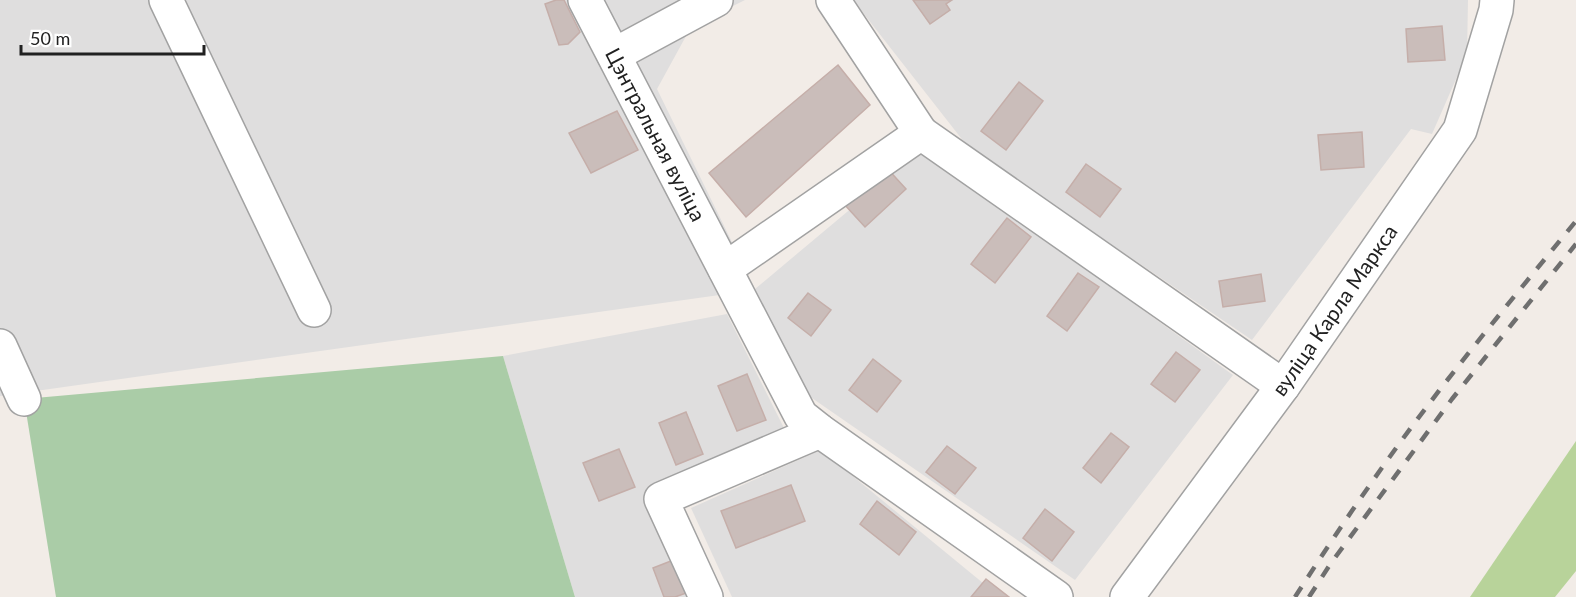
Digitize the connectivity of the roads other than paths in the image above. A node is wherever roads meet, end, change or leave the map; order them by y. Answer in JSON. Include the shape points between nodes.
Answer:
{"nodes":[{"id":1,"x":166,"y":0,"type":"edge"},
{"id":2,"x":585,"y":0,"type":"edge"},
{"id":3,"x":716,"y":0,"type":"edge"},
{"id":4,"x":833,"y":0,"type":"edge"},
{"id":5,"x":1497,"y":0,"type":"edge"},
{"id":6,"x":614,"y":55,"type":"junction"},
{"id":7,"x":921,"y":133,"type":"junction"},
{"id":8,"x":725,"y":269,"type":"junction"},
{"id":9,"x":314,"y":310,"type":"dead end"},
{"id":10,"x":0,"y":346,"type":"edge"},
{"id":11,"x":1283,"y":386,"type":"junction"},
{"id":12,"x":24,"y":399,"type":"dead end"},
{"id":13,"x":820,"y":431,"type":"junction"},
{"id":14,"x":706,"y":597,"type":"edge"},
{"id":15,"x":1056,"y":597,"type":"edge"},
{"id":16,"x":1127,"y":597,"type":"edge"}],
"edges":[{"from":1,"to":9,"type":"street"},
{"from":2,"to":6,"type":"street","name":"Цэнтральная вуліца"},
{"from":3,"to":6,"type":"street"},
{"from":4,"to":7,"type":"street"},
{"from":5,"to":11,"type":"street","name":"вуліца Карла Маркса","via":[[1460,130]]},
{"from":6,"to":8,"type":"street","name":"Цэнтральная вуліца"},
{"from":7,"to":8,"type":"street"},
{"from":7,"to":11,"type":"street"},
{"from":8,"to":13,"type":"street","name":"Цэнтральная вуліца","via":[[801,416]]},
{"from":10,"to":12,"type":"street"},
{"from":11,"to":16,"type":"street","name":"вуліца Карла Маркса"},
{"from":13,"to":14,"type":"street","via":[[661,499]]},
{"from":13,"to":15,"type":"street","name":"Цэнтральная вуліца"}]}
